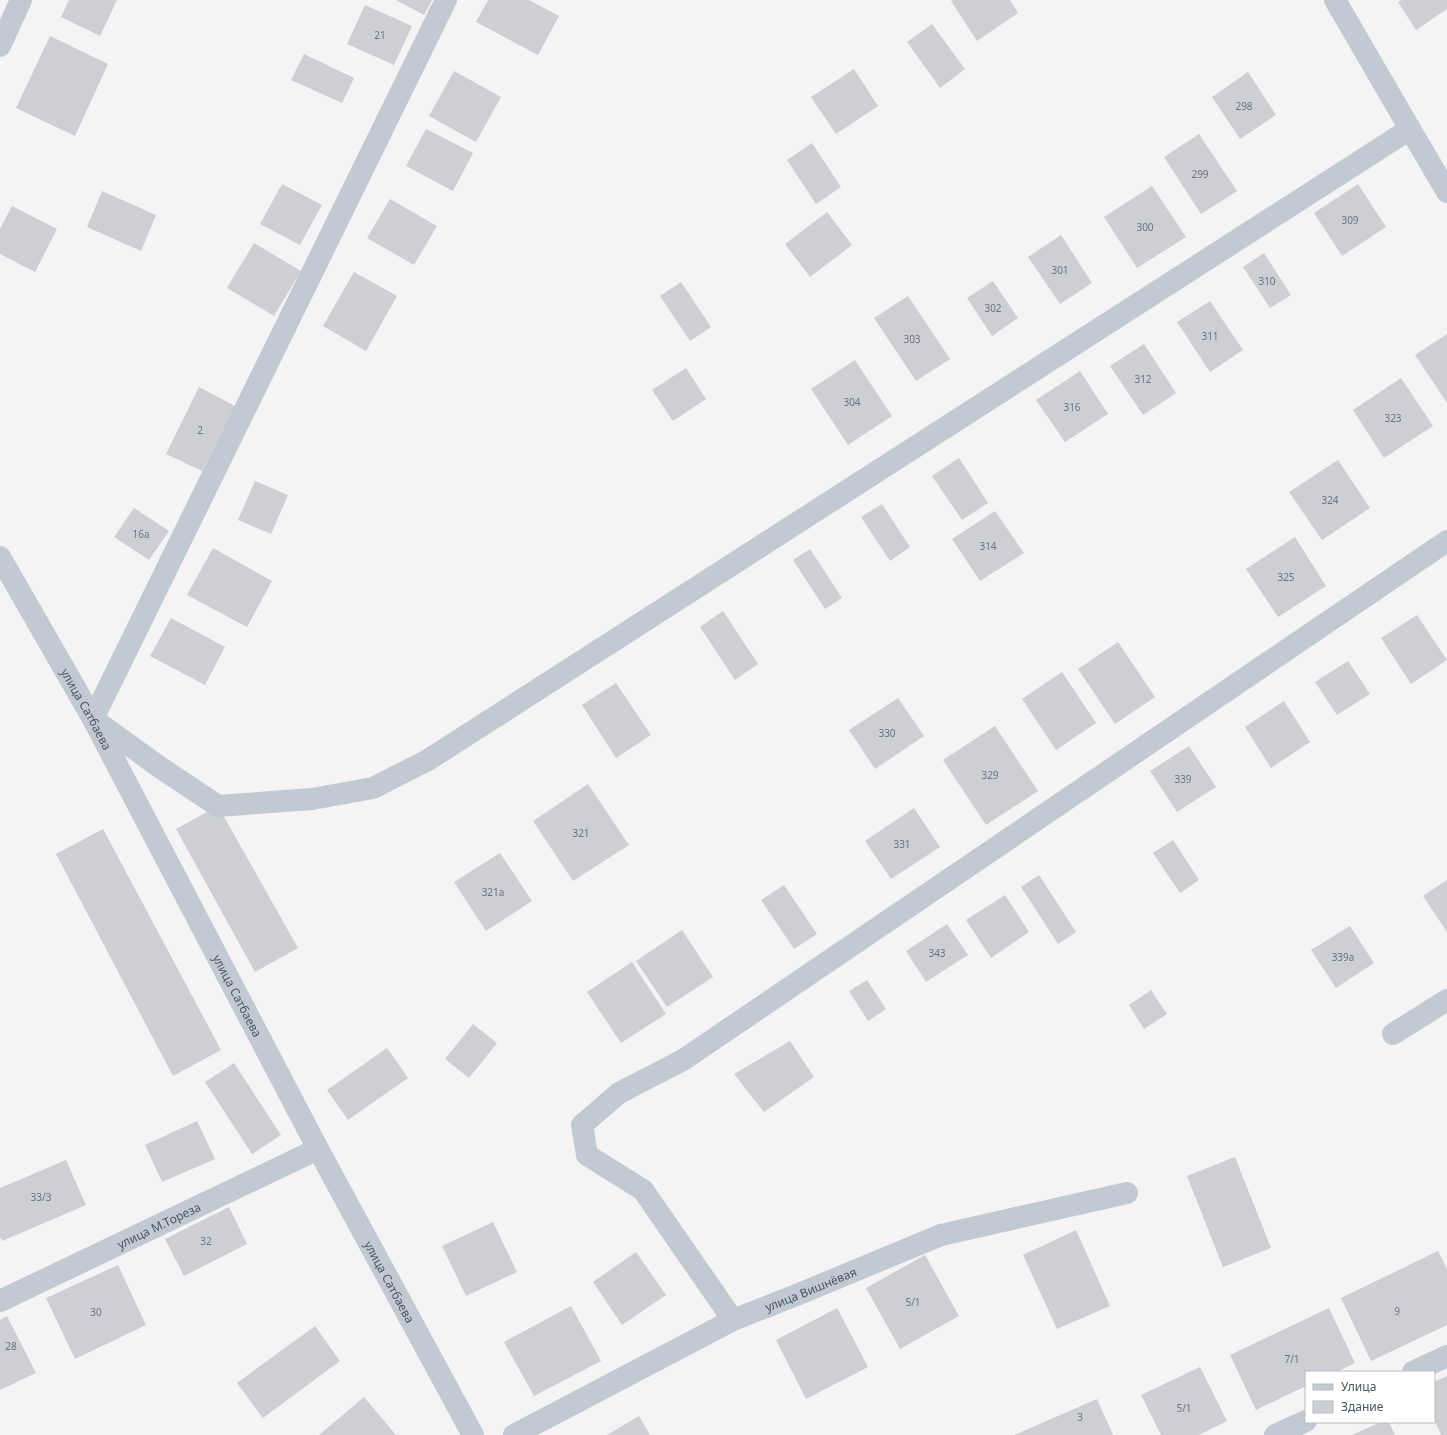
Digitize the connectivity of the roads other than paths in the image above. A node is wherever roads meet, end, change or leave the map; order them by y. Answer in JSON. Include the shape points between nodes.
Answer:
{"nodes":[{"id":1,"x":21,"y":0,"type":"edge"},
{"id":2,"x":446,"y":0,"type":"edge"},
{"id":3,"x":1335,"y":0,"type":"edge"},
{"id":4,"x":0,"y":46,"type":"edge"},
{"id":5,"x":1410,"y":129,"type":"junction"},
{"id":6,"x":1447,"y":192,"type":"edge"},
{"id":7,"x":1447,"y":541,"type":"edge"},
{"id":8,"x":0,"y":557,"type":"edge"},
{"id":9,"x":93,"y":719,"type":"junction"},
{"id":10,"x":1447,"y":1000,"type":"edge"},
{"id":11,"x":1393,"y":1034,"type":"dead end"},
{"id":12,"x":318,"y":1149,"type":"junction"},
{"id":13,"x":1127,"y":1193,"type":"dead end"},
{"id":14,"x":0,"y":1301,"type":"edge"},
{"id":15,"x":733,"y":1320,"type":"junction"},
{"id":16,"x":1447,"y":1356,"type":"edge"},
{"id":17,"x":1415,"y":1371,"type":"edge"},
{"id":18,"x":1305,"y":1421,"type":"edge"},
{"id":19,"x":472,"y":1435,"type":"edge"},
{"id":20,"x":514,"y":1435,"type":"edge"},
{"id":21,"x":1276,"y":1435,"type":"edge"}],
"edges":[{"from":1,"to":4,"type":"street"},
{"from":2,"to":9,"type":"street"},
{"from":3,"to":5,"type":"street"},
{"from":5,"to":6,"type":"street"},
{"from":5,"to":9,"type":"street","via":[[428,760],[373,788],[312,799],[218,806]]},
{"from":7,"to":15,"type":"street","via":[[683,1060],[619,1093],[582,1125],[587,1155],[643,1190]]},
{"from":8,"to":9,"type":"street","name":"улица Сатбаева"},
{"from":9,"to":12,"type":"street","name":"улица Сатбаева"},
{"from":10,"to":11,"type":"street"},
{"from":12,"to":14,"type":"street","name":"улица М.Тореза"},
{"from":12,"to":19,"type":"street","name":"улица Сатбаева"},
{"from":13,"to":15,"type":"street","name":"улица Вишнёвая","via":[[941,1235]]},
{"from":15,"to":20,"type":"street","name":"улица Вишнёвая"},
{"from":16,"to":17,"type":"street"},
{"from":18,"to":21,"type":"street"}]}
